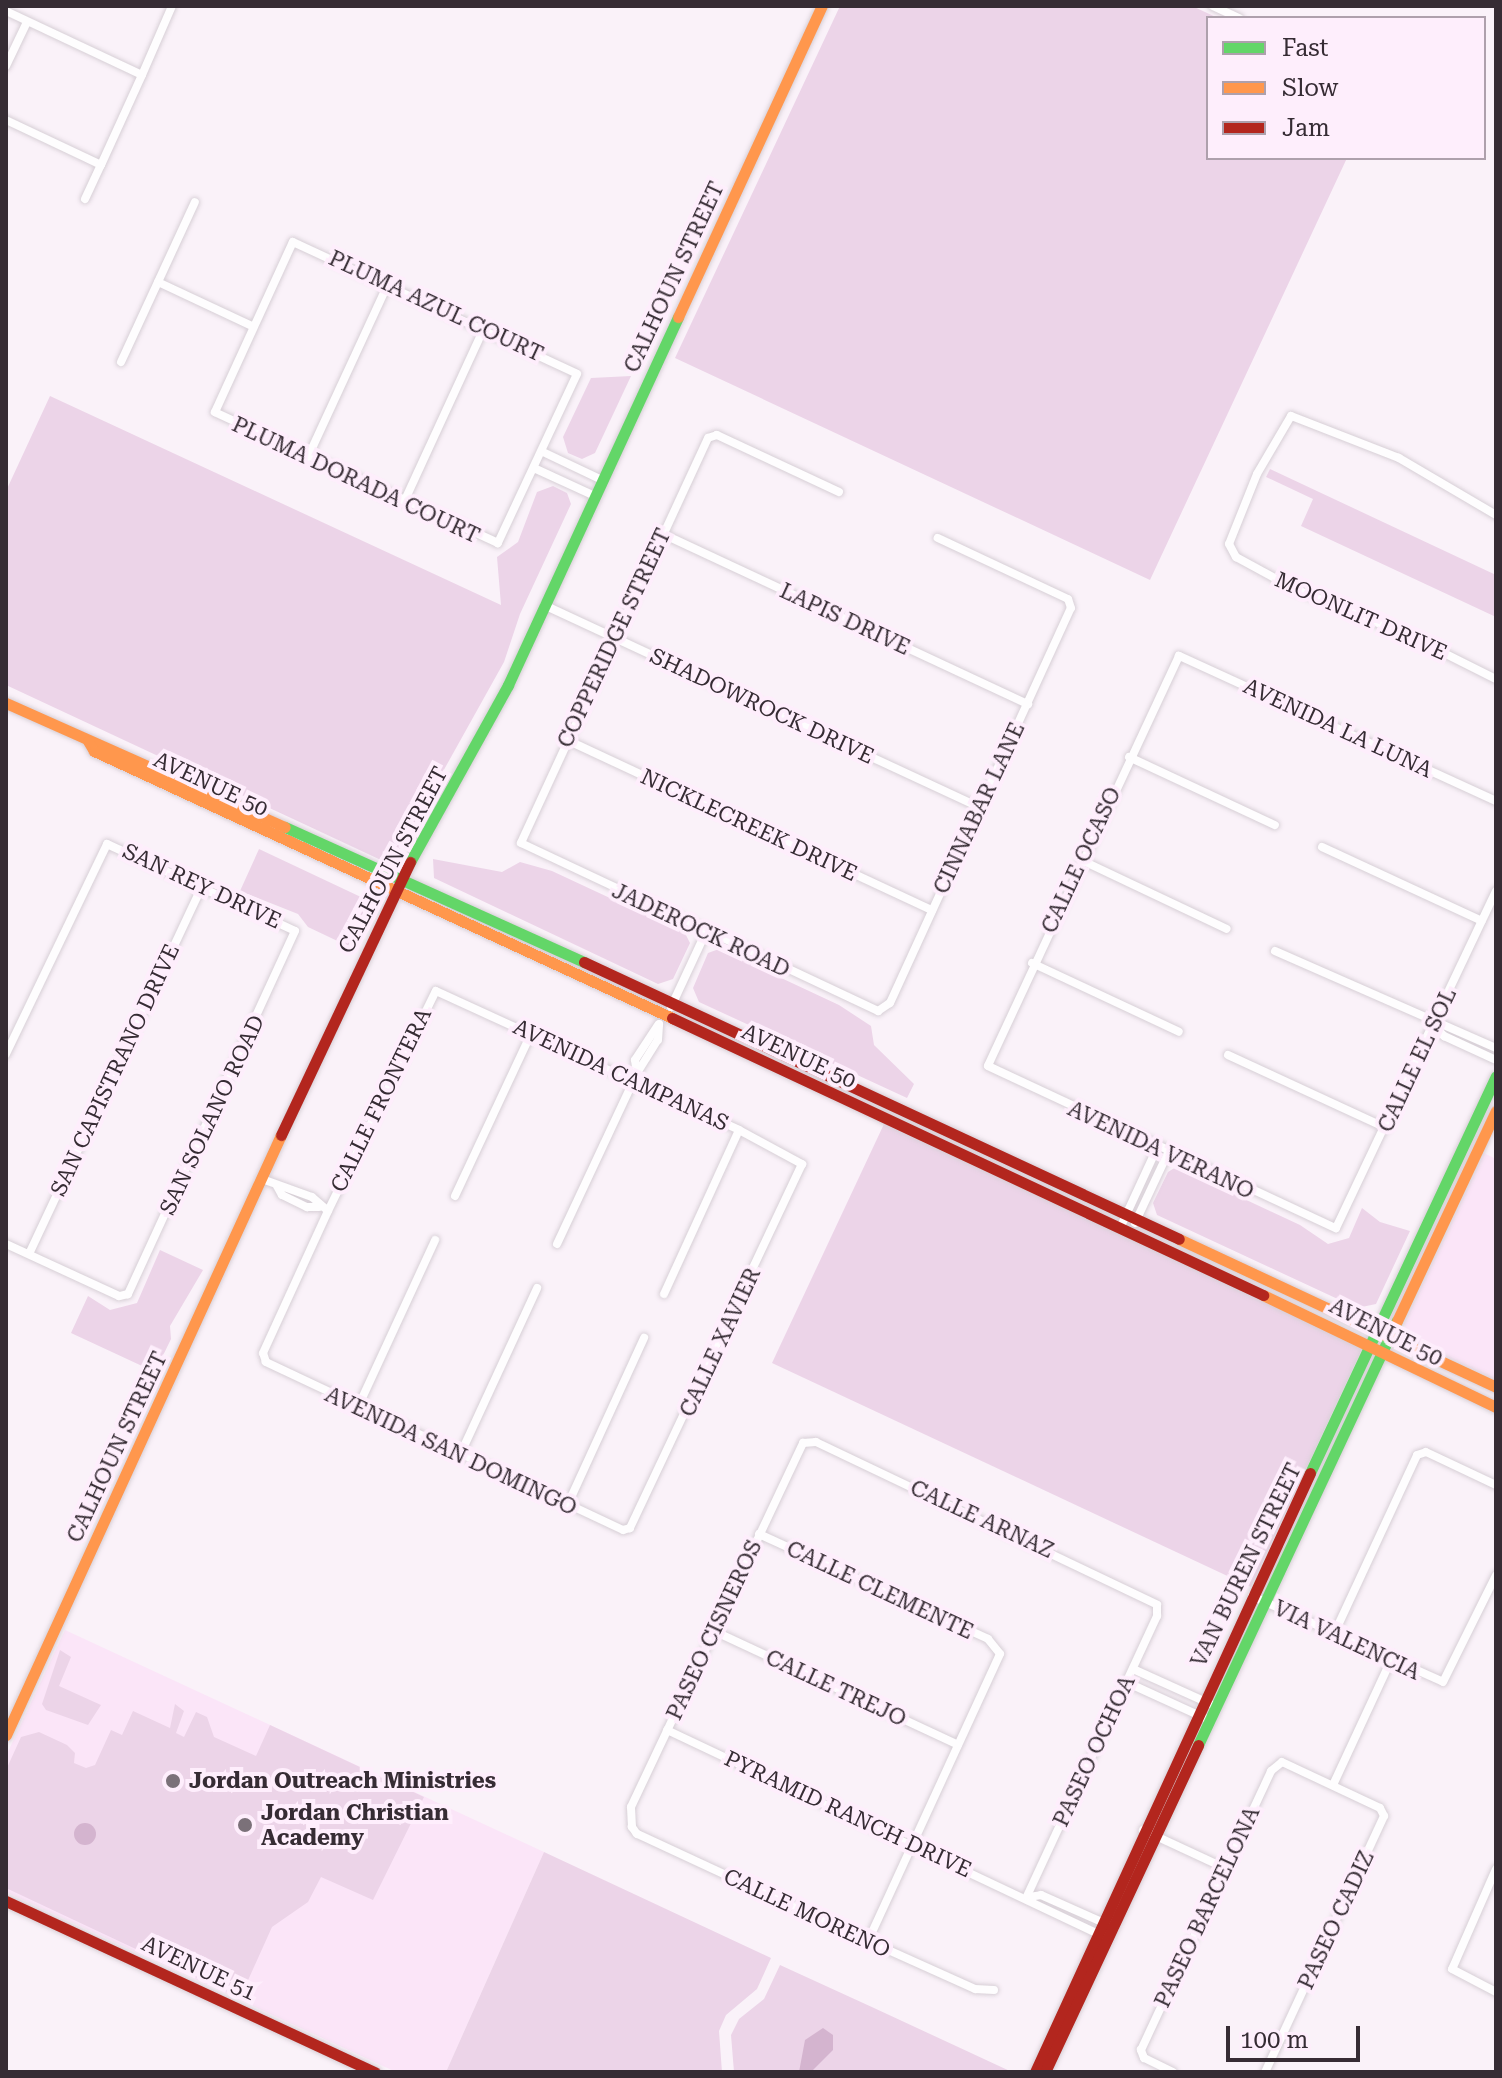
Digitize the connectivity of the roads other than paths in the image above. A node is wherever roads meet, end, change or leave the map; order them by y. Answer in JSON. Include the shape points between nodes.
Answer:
{"nodes":[{"id":1,"x":172,"y":6,"type":"edge"},
{"id":2,"x":822,"y":6,"type":"edge"},
{"id":3,"x":1213,"y":6,"type":"edge"},
{"id":4,"x":6,"y":11,"type":"edge"},
{"id":5,"x":1235,"y":16,"type":"edge"},
{"id":6,"x":27,"y":22,"type":"junction"},
{"id":7,"x":6,"y":66,"type":"edge"},
{"id":8,"x":142,"y":75,"type":"junction"},
{"id":9,"x":6,"y":120,"type":"edge"},
{"id":10,"x":101,"y":165,"type":"junction"},
{"id":11,"x":85,"y":199,"type":"dead end"},
{"id":12,"x":195,"y":202,"type":"dead end"},
{"id":13,"x":158,"y":282,"type":"junction"},
{"id":14,"x":388,"y":284,"type":"junction"},
{"id":15,"x":252,"y":326,"type":"junction"},
{"id":16,"x":484,"y":328,"type":"junction"},
{"id":17,"x":121,"y":362,"type":"dead end"},
{"id":18,"x":543,"y":452,"type":"junction"},
{"id":19,"x":308,"y":457,"type":"junction"},
{"id":20,"x":536,"y":469,"type":"junction"},
{"id":21,"x":602,"y":480,"type":"junction"},
{"id":22,"x":839,"y":492,"type":"dead end"},
{"id":23,"x":595,"y":496,"type":"junction"},
{"id":24,"x":404,"y":502,"type":"junction"},
{"id":25,"x":1496,"y":515,"type":"edge"},
{"id":26,"x":663,"y":534,"type":"junction"},
{"id":27,"x":938,"y":538,"type":"dead end"},
{"id":28,"x":544,"y":605,"type":"junction"},
{"id":29,"x":614,"y":638,"type":"junction"},
{"id":30,"x":1179,"y":656,"type":"joint"},
{"id":31,"x":1496,"y":679,"type":"edge"},
{"id":32,"x":6,"y":703,"type":"edge"},
{"id":33,"x":1028,"y":704,"type":"junction"},
{"id":34,"x":567,"y":740,"type":"junction"},
{"id":35,"x":88,"y":741,"type":"junction"},
{"id":36,"x":1129,"y":757,"type":"junction"},
{"id":37,"x":1496,"y":801,"type":"edge"},
{"id":38,"x":980,"y":807,"type":"junction"},
{"id":39,"x":1275,"y":825,"type":"dead end"},
{"id":40,"x":521,"y":843,"type":"joint"},
{"id":41,"x":1322,"y":847,"type":"dead end"},
{"id":42,"x":1081,"y":860,"type":"junction"},
{"id":43,"x":402,"y":879,"type":"junction"},
{"id":44,"x":202,"y":886,"type":"junction"},
{"id":45,"x":395,"y":891,"type":"junction"},
{"id":46,"x":1496,"y":891,"type":"edge"},
{"id":47,"x":932,"y":910,"type":"junction"},
{"id":48,"x":1482,"y":921,"type":"junction"},
{"id":49,"x":1227,"y":929,"type":"dead end"},
{"id":50,"x":295,"y":931,"type":"joint"},
{"id":51,"x":706,"y":932,"type":"junction"},
{"id":52,"x":1275,"y":951,"type":"dead end"},
{"id":53,"x":1032,"y":963,"type":"junction"},
{"id":54,"x":436,"y":991,"type":"joint"},
{"id":55,"x":673,"y":1003,"type":"junction"},
{"id":56,"x":883,"y":1011,"type":"joint"},
{"id":57,"x":662,"y":1020,"type":"junction"},
{"id":58,"x":1434,"y":1025,"type":"junction"},
{"id":59,"x":1179,"y":1032,"type":"dead end"},
{"id":60,"x":531,"y":1034,"type":"junction"},
{"id":61,"x":1496,"y":1048,"type":"edge"},
{"id":62,"x":6,"y":1054,"type":"edge"},
{"id":63,"x":1228,"y":1055,"type":"dead end"},
{"id":64,"x":1496,"y":1060,"type":"edge"},
{"id":65,"x":988,"y":1066,"type":"joint"},
{"id":66,"x":1496,"y":1076,"type":"edge"},
{"id":67,"x":635,"y":1077,"type":"junction"},
{"id":68,"x":1496,"y":1111,"type":"edge"},
{"id":69,"x":1386,"y":1128,"type":"junction"},
{"id":70,"x":739,"y":1130,"type":"junction"},
{"id":71,"x":1157,"y":1148,"type":"junction"},
{"id":72,"x":1168,"y":1153,"type":"junction"},
{"id":73,"x":802,"y":1164,"type":"joint"},
{"id":74,"x":262,"y":1179,"type":"junction"},
{"id":75,"x":455,"y":1196,"type":"dead end"},
{"id":76,"x":323,"y":1209,"type":"junction"},
{"id":77,"x":1129,"y":1222,"type":"junction"},
{"id":78,"x":1336,"y":1228,"type":"joint"},
{"id":79,"x":435,"y":1240,"type":"dead end"},
{"id":80,"x":6,"y":1244,"type":"edge"},
{"id":81,"x":557,"y":1244,"type":"dead end"},
{"id":82,"x":29,"y":1254,"type":"junction"},
{"id":83,"x":537,"y":1288,"type":"dead end"},
{"id":84,"x":664,"y":1294,"type":"dead end"},
{"id":85,"x":1385,"y":1335,"type":"junction"},
{"id":86,"x":644,"y":1338,"type":"dead end"},
{"id":87,"x":1378,"y":1349,"type":"junction"},
{"id":88,"x":266,"y":1362,"type":"joint"},
{"id":89,"x":1450,"y":1386,"type":"junction"},
{"id":90,"x":1496,"y":1387,"type":"edge"},
{"id":91,"x":1496,"y":1400,"type":"edge"},
{"id":92,"x":358,"y":1407,"type":"junction"},
{"id":93,"x":1496,"y":1407,"type":"edge"},
{"id":94,"x":803,"y":1443,"type":"joint"},
{"id":95,"x":460,"y":1455,"type":"junction"},
{"id":96,"x":1496,"y":1485,"type":"edge"},
{"id":97,"x":568,"y":1504,"type":"junction"},
{"id":98,"x":636,"y":1520,"type":"joint"},
{"id":99,"x":759,"y":1534,"type":"junction"},
{"id":100,"x":1496,"y":1575,"type":"edge"},
{"id":101,"x":1252,"y":1596,"type":"junction"},
{"id":102,"x":1267,"y":1603,"type":"junction"},
{"id":103,"x":1157,"y":1605,"type":"joint"},
{"id":104,"x":714,"y":1631,"type":"junction"},
{"id":105,"x":1334,"y":1634,"type":"junction"},
{"id":106,"x":1391,"y":1660,"type":"junction"},
{"id":107,"x":1133,"y":1669,"type":"junction"},
{"id":108,"x":1126,"y":1682,"type":"junction"},
{"id":109,"x":1203,"y":1701,"type":"junction"},
{"id":110,"x":1217,"y":1707,"type":"junction"},
{"id":111,"x":1196,"y":1714,"type":"junction"},
{"id":112,"x":1211,"y":1721,"type":"junction"},
{"id":113,"x":667,"y":1730,"type":"junction"},
{"id":114,"x":6,"y":1735,"type":"edge"},
{"id":115,"x":958,"y":1745,"type":"junction"},
{"id":116,"x":1333,"y":1785,"type":"junction"},
{"id":117,"x":630,"y":1820,"type":"joint"},
{"id":118,"x":1143,"y":1830,"type":"junction"},
{"id":119,"x":1157,"y":1837,"type":"junction"},
{"id":120,"x":913,"y":1843,"type":"junction"},
{"id":121,"x":1225,"y":1868,"type":"junction"},
{"id":122,"x":1496,"y":1869,"type":"edge"},
{"id":123,"x":1028,"y":1897,"type":"junction"},
{"id":124,"x":6,"y":1901,"type":"edge"},
{"id":125,"x":1098,"y":1927,"type":"junction"},
{"id":126,"x":1112,"y":1934,"type":"junction"},
{"id":127,"x":868,"y":1941,"type":"junction"},
{"id":128,"x":994,"y":1990,"type":"dead end"},
{"id":129,"x":1496,"y":1992,"type":"edge"},
{"id":130,"x":375,"y":2072,"type":"edge"},
{"id":131,"x":1035,"y":2072,"type":"edge"},
{"id":132,"x":1045,"y":2072,"type":"edge"},
{"id":133,"x":1173,"y":2072,"type":"edge"},
{"id":134,"x":1265,"y":2072,"type":"edge"}],
"edges":[{"from":1,"to":8,"type":"street"},
{"from":2,"to":21,"type":"street","name":"CALHOUN STREET"},
{"from":3,"to":5,"type":"street"},
{"from":4,"to":6,"type":"street"},
{"from":6,"to":7,"type":"street"},
{"from":6,"to":8,"type":"street"},
{"from":8,"to":10,"type":"street"},
{"from":9,"to":10,"type":"street"},
{"from":10,"to":11,"type":"street"},
{"from":12,"to":13,"type":"street"},
{"from":13,"to":15,"type":"street"},
{"from":13,"to":17,"type":"street"},
{"from":14,"to":15,"type":"street","name":"PLUMA AZUL COURT","via":[[293,242]]},
{"from":14,"to":16,"type":"street","name":"PLUMA AZUL COURT"},
{"from":14,"to":19,"type":"street"},
{"from":15,"to":19,"type":"street","name":"PLUMA DORADA COURT","via":[[215,412]]},
{"from":16,"to":18,"type":"street","name":"PLUMA AZUL COURT","via":[[577,374]]},
{"from":16,"to":24,"type":"street"},
{"from":18,"to":20,"type":"street"},
{"from":18,"to":21,"type":"street"},
{"from":19,"to":24,"type":"street","name":"PLUMA DORADA COURT"},
{"from":20,"to":23,"type":"street"},
{"from":20,"to":24,"type":"street","name":"PLUMA DORADA COURT","via":[[498,543]]},
{"from":21,"to":23,"type":"street","name":"CALHOUN STREET"},
{"from":22,"to":26,"type":"street","name":"COPPERIDGE STREET","via":[[712,435]]},
{"from":23,"to":28,"type":"street","name":"CALHOUN STREET"},
{"from":25,"to":31,"type":"street","name":"MOONLIT DRIVE","via":[[1399,458],[1291,416],[1251,485],[1230,549],[1295,589],[1412,637]]},
{"from":26,"to":29,"type":"street","name":"COPPERIDGE STREET"},
{"from":26,"to":33,"type":"street","name":"LAPIS DRIVE"},
{"from":27,"to":33,"type":"street","name":"CINNABAR LANE","via":[[1071,603]]},
{"from":28,"to":29,"type":"street","name":"SHADOWROCK DRIVE"},
{"from":28,"to":43,"type":"street","name":"CALHOUN STREET","via":[[482,739]]},
{"from":29,"to":34,"type":"street","name":"COPPERIDGE STREET"},
{"from":29,"to":38,"type":"street","name":"SHADOWROCK DRIVE"},
{"from":30,"to":36,"type":"street","name":"CALLE OCASO"},
{"from":30,"to":37,"type":"street","name":"AVENIDA LA LUNA"},
{"from":32,"to":35,"type":"street","name":"AVENUE 50"},
{"from":33,"to":38,"type":"street","name":"CINNABAR LANE"},
{"from":34,"to":40,"type":"street","name":"COPPERIDGE STREET"},
{"from":34,"to":47,"type":"street","name":"NICKLECREEK DRIVE"},
{"from":35,"to":43,"type":"street","name":"AVENUE 50","via":[[99,740]]},
{"from":35,"to":45,"type":"street","name":"AVENUE 50","via":[[94,751]]},
{"from":36,"to":39,"type":"street"},
{"from":36,"to":42,"type":"street","name":"CALLE OCASO"},
{"from":38,"to":47,"type":"street","name":"CINNABAR LANE"},
{"from":40,"to":51,"type":"street","name":"JADEROCK ROAD"},
{"from":41,"to":48,"type":"street"},
{"from":42,"to":49,"type":"street"},
{"from":42,"to":53,"type":"street","name":"CALLE OCASO"},
{"from":43,"to":45,"type":"street","name":"CALHOUN STREET"},
{"from":43,"to":55,"type":"street","name":"AVENUE 50"},
{"from":44,"to":50,"type":"street","name":"SAN REY DRIVE"},
{"from":44,"to":62,"type":"street","name":"SAN REY DRIVE","via":[[107,844]]},
{"from":44,"to":82,"type":"street","name":"SAN CAPISTRANO DRIVE"},
{"from":45,"to":57,"type":"street","name":"AVENUE 50"},
{"from":45,"to":74,"type":"street","name":"CALHOUN STREET"},
{"from":46,"to":48,"type":"street","name":"CALLE EL SOL"},
{"from":47,"to":56,"type":"street","name":"CINNABAR LANE"},
{"from":48,"to":58,"type":"street","name":"CALLE EL SOL"},
{"from":50,"to":82,"type":"street","name":"SAN SOLANO ROAD","via":[[124,1297]]},
{"from":51,"to":55,"type":"street"},
{"from":51,"to":56,"type":"street","name":"JADEROCK ROAD"},
{"from":52,"to":58,"type":"street"},
{"from":53,"to":59,"type":"street"},
{"from":53,"to":65,"type":"street","name":"CALLE OCASO"},
{"from":54,"to":60,"type":"street","name":"AVENIDA CAMPANAS"},
{"from":54,"to":76,"type":"street","name":"CALLE FRONTERA"},
{"from":55,"to":57,"type":"street"},
{"from":55,"to":77,"type":"street","name":"AVENUE 50"},
{"from":57,"to":67,"type":"street","via":[[635,1060]]},
{"from":57,"to":77,"type":"street","name":"AVENUE 50"},
{"from":58,"to":61,"type":"street","via":[[1449,1026]]},
{"from":58,"to":64,"type":"street","via":[[1444,1036]]},
{"from":58,"to":69,"type":"street","name":"CALLE EL SOL"},
{"from":60,"to":67,"type":"street","name":"AVENIDA CAMPANAS"},
{"from":60,"to":75,"type":"street"},
{"from":63,"to":69,"type":"street"},
{"from":65,"to":71,"type":"street","name":"AVENIDA VERANO"},
{"from":66,"to":85,"type":"street","name":"VAN BUREN STREET"},
{"from":67,"to":70,"type":"street","name":"AVENIDA CAMPANAS"},
{"from":67,"to":81,"type":"street"},
{"from":68,"to":85,"type":"street","name":"VAN BUREN STREET"},
{"from":69,"to":78,"type":"street","name":"CALLE EL SOL"},
{"from":70,"to":73,"type":"street","name":"AVENIDA CAMPANAS"},
{"from":70,"to":84,"type":"street"},
{"from":71,"to":72,"type":"street","name":"AVENIDA VERANO"},
{"from":71,"to":77,"type":"street"},
{"from":72,"to":77,"type":"street"},
{"from":72,"to":78,"type":"street","name":"AVENIDA VERANO"},
{"from":73,"to":98,"type":"street","name":"CALLE XAVIER"},
{"from":74,"to":76,"type":"street","via":[[312,1197]]},
{"from":74,"to":114,"type":"street","name":"CALHOUN STREET"},
{"from":76,"to":88,"type":"street","name":"CALLE FRONTERA","via":[[263,1353]]},
{"from":77,"to":85,"type":"street","name":"AVENUE 50"},
{"from":77,"to":87,"type":"street","name":"AVENUE 50"},
{"from":79,"to":92,"type":"street"},
{"from":80,"to":82,"type":"street"},
{"from":83,"to":95,"type":"street"},
{"from":85,"to":87,"type":"street","name":"VAN BUREN STREET"},
{"from":85,"to":90,"type":"street","name":"AVENUE 50"},
{"from":86,"to":97,"type":"street"},
{"from":87,"to":89,"type":"street","name":"AVENUE 50"},
{"from":87,"to":101,"type":"street","name":"VAN BUREN STREET"},
{"from":87,"to":102,"type":"street","name":"VAN BUREN STREET"},
{"from":88,"to":92,"type":"street","name":"AVENIDA SAN DOMINGO"},
{"from":89,"to":91,"type":"street"},
{"from":89,"to":93,"type":"street","name":"AVENUE 50"},
{"from":92,"to":95,"type":"street","name":"AVENIDA SAN DOMINGO"},
{"from":94,"to":99,"type":"street","name":"PASEO CISNEROS"},
{"from":94,"to":103,"type":"street","name":"CALLE ARNAZ","via":[[816,1442]]},
{"from":95,"to":97,"type":"street","name":"AVENIDA SAN DOMINGO"},
{"from":96,"to":105,"type":"street","via":[[1421,1452]]},
{"from":97,"to":98,"type":"street","name":"AVENIDA SAN DOMINGO","via":[[623,1530]]},
{"from":99,"to":104,"type":"street","name":"PASEO CISNEROS"},
{"from":99,"to":115,"type":"street","name":"CALLE CLEMENTE","via":[[988,1639],[998,1649],[998,1660]]},
{"from":100,"to":106,"type":"street","name":"VIA VALENCIA","via":[[1443,1682]]},
{"from":101,"to":102,"type":"street","name":"VIA VALENCIA"},
{"from":101,"to":109,"type":"street","name":"VAN BUREN STREET"},
{"from":102,"to":105,"type":"street","name":"VIA VALENCIA"},
{"from":102,"to":110,"type":"street","name":"VAN BUREN STREET"},
{"from":103,"to":107,"type":"street","name":"PASEO OCHOA"},
{"from":104,"to":113,"type":"street","name":"PASEO CISNEROS"},
{"from":104,"to":115,"type":"street","name":"CALLE TREJO"},
{"from":105,"to":106,"type":"street","name":"VIA VALENCIA"},
{"from":106,"to":116,"type":"street"},
{"from":107,"to":108,"type":"street","name":"PASEO OCHOA"},
{"from":107,"to":109,"type":"street"},
{"from":108,"to":111,"type":"street"},
{"from":108,"to":123,"type":"street","name":"PASEO OCHOA"},
{"from":109,"to":110,"type":"street"},
{"from":109,"to":111,"type":"street","name":"VAN BUREN STREET"},
{"from":110,"to":112,"type":"street","name":"VAN BUREN STREET"},
{"from":111,"to":112,"type":"street"},
{"from":111,"to":118,"type":"street","name":"VAN BUREN STREET"},
{"from":112,"to":119,"type":"street","name":"VAN BUREN STREET"},
{"from":113,"to":117,"type":"street","name":"PASEO CISNEROS","via":[[631,1807]]},
{"from":113,"to":120,"type":"street","name":"PYRAMID RANCH DRIVE"},
{"from":115,"to":120,"type":"street"},
{"from":116,"to":121,"type":"street","name":"PASEO BARCELONA","via":[[1277,1762]]},
{"from":116,"to":134,"type":"street","name":"PASEO CADIZ","via":[[1384,1812]]},
{"from":117,"to":127,"type":"street","name":"CALLE MORENO","via":[[637,1834]]},
{"from":118,"to":119,"type":"street"},
{"from":118,"to":125,"type":"street","name":"VAN BUREN STREET"},
{"from":119,"to":121,"type":"street"},
{"from":119,"to":126,"type":"street","name":"VAN BUREN STREET"},
{"from":120,"to":123,"type":"street","name":"PYRAMID RANCH DRIVE"},
{"from":120,"to":127,"type":"street"},
{"from":121,"to":133,"type":"street","name":"PASEO BARCELONA","via":[[1141,2054]]},
{"from":122,"to":129,"type":"street","via":[[1452,1969]]},
{"from":123,"to":125,"type":"street","name":"PYRAMID RANCH DRIVE","via":[[1041,1895]]},
{"from":124,"to":130,"type":"street","name":"AVENUE 51"},
{"from":125,"to":126,"type":"street","name":"PYRAMID RANCH DRIVE"},
{"from":125,"to":131,"type":"street","name":"VAN BUREN STREET"},
{"from":126,"to":132,"type":"street","name":"VAN BUREN STREET"},
{"from":127,"to":128,"type":"street","name":"CALLE MORENO","via":[[975,1989]]}]}
